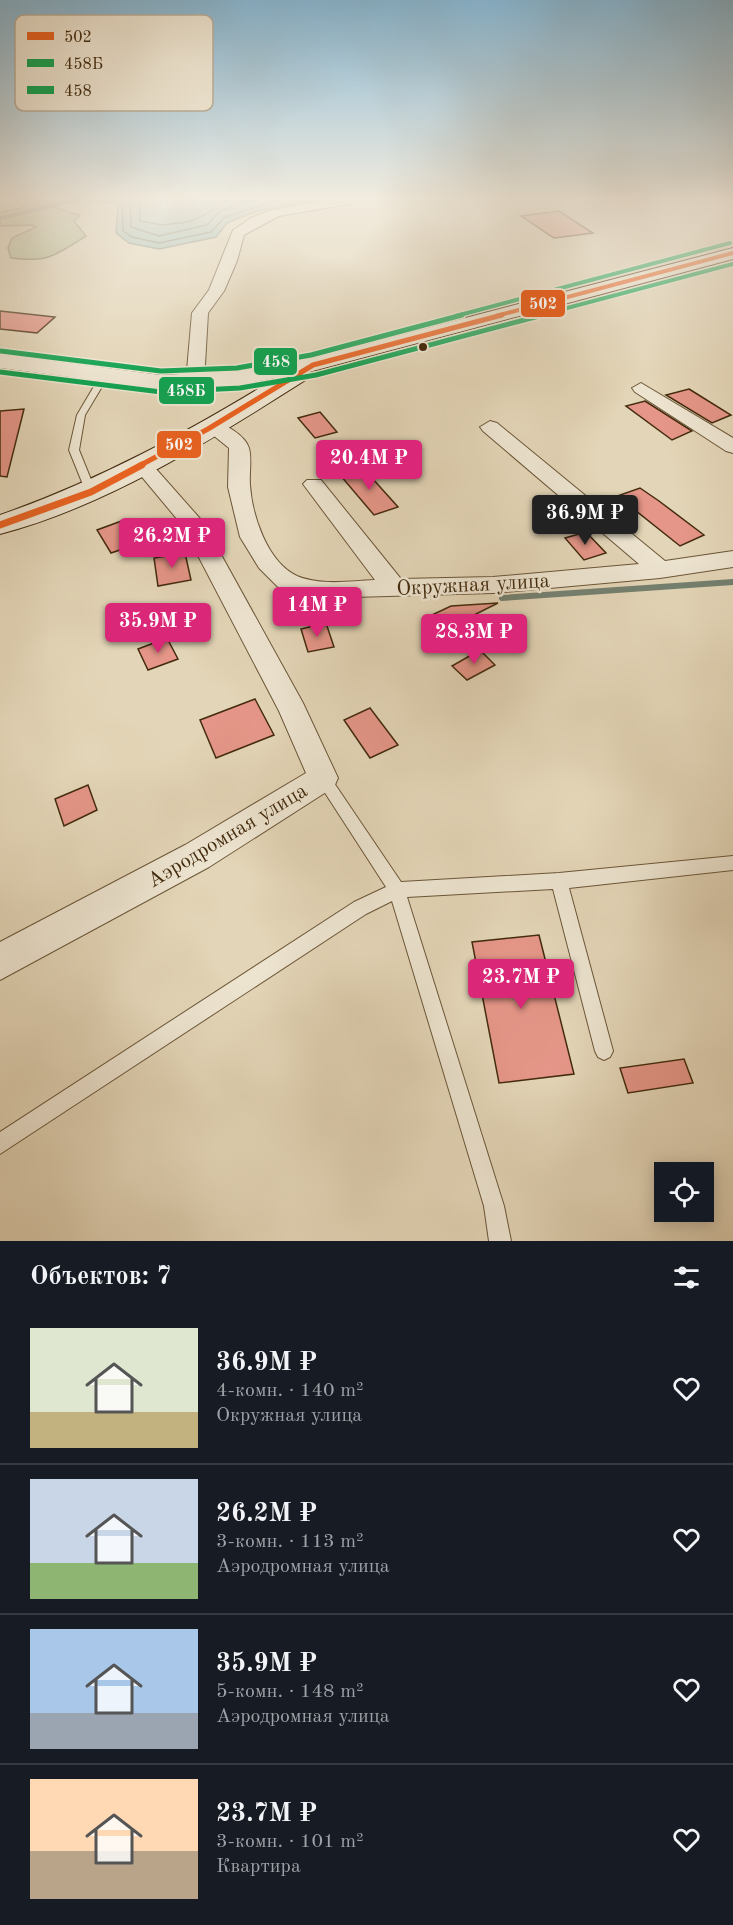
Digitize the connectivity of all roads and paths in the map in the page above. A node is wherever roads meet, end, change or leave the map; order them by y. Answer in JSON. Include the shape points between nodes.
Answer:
{"nodes":[{"id":1,"x":231,"y":258,"type":"edge"},
{"id":2,"x":723,"y":258,"type":"edge"},
{"id":3,"x":0,"y":361,"type":"edge"},
{"id":4,"x":313,"y":365,"type":"junction"},
{"id":5,"x":161,"y":382,"type":"junction"},
{"id":6,"x":195,"y":382,"type":"junction"},
{"id":7,"x":99,"y":385,"type":"dead end"},
{"id":8,"x":641,"y":388,"type":"dead end"},
{"id":9,"x":490,"y":427,"type":"dead end"},
{"id":10,"x":211,"y":428,"type":"junction"},
{"id":11,"x":733,"y":447,"type":"edge"},
{"id":12,"x":142,"y":465,"type":"junction"},
{"id":13,"x":314,"y":484,"type":"dead end"},
{"id":14,"x":91,"y":492,"type":"junction"},
{"id":15,"x":0,"y":525,"type":"edge"},
{"id":16,"x":733,"y":559,"type":"edge"},
{"id":17,"x":660,"y":570,"type":"junction"},
{"id":18,"x":395,"y":589,"type":"junction"},
{"id":19,"x":323,"y":778,"type":"junction"},
{"id":20,"x":733,"y":863,"type":"edge"},
{"id":21,"x":559,"y":880,"type":"junction"},
{"id":22,"x":397,"y":890,"type":"junction"},
{"id":23,"x":0,"y":962,"type":"edge"},
{"id":24,"x":604,"y":1051,"type":"dead end"},
{"id":25,"x":0,"y":1144,"type":"edge"},
{"id":26,"x":500,"y":1241,"type":"edge"}],
"edges":[{"from":1,"to":6,"type":"street","via":[[216,291],[200,313]]},
{"from":2,"to":4,"type":"main road"},
{"from":3,"to":5,"type":"main road"},
{"from":4,"to":6,"type":"main road"},
{"from":4,"to":10,"type":"main road"},
{"from":5,"to":6,"type":"main road"},
{"from":5,"to":10,"type":"main road","via":[[202,393],[214,404]]},
{"from":7,"to":14,"type":"lane","via":[[81,415],[74,450]]},
{"from":8,"to":11,"type":"street"},
{"from":9,"to":17,"type":"street"},
{"from":10,"to":12,"type":"main road"},
{"from":10,"to":18,"type":"street","name":"Окружная улица","via":[[231,438],[239,448],[239,487],[251,537],[267,562],[287,581],[318,591]]},
{"from":12,"to":14,"type":"main road"},
{"from":12,"to":19,"type":"street","name":"Аэродромная улица","via":[[192,522],[293,711]]},
{"from":13,"to":18,"type":"street"},
{"from":14,"to":15,"type":"main road"},
{"from":16,"to":17,"type":"street","name":"Окружная улица"},
{"from":17,"to":18,"type":"street","name":"Окружная улица","via":[[493,585]]},
{"from":19,"to":22,"type":"lane"},
{"from":19,"to":23,"type":"street","name":"Аэродромная улица","via":[[197,856]]},
{"from":20,"to":21,"type":"lane"},
{"from":21,"to":22,"type":"lane"},
{"from":21,"to":24,"type":"lane"},
{"from":22,"to":25,"type":"lane","via":[[360,908]]},
{"from":22,"to":26,"type":"lane","via":[[494,1206]]}]}
